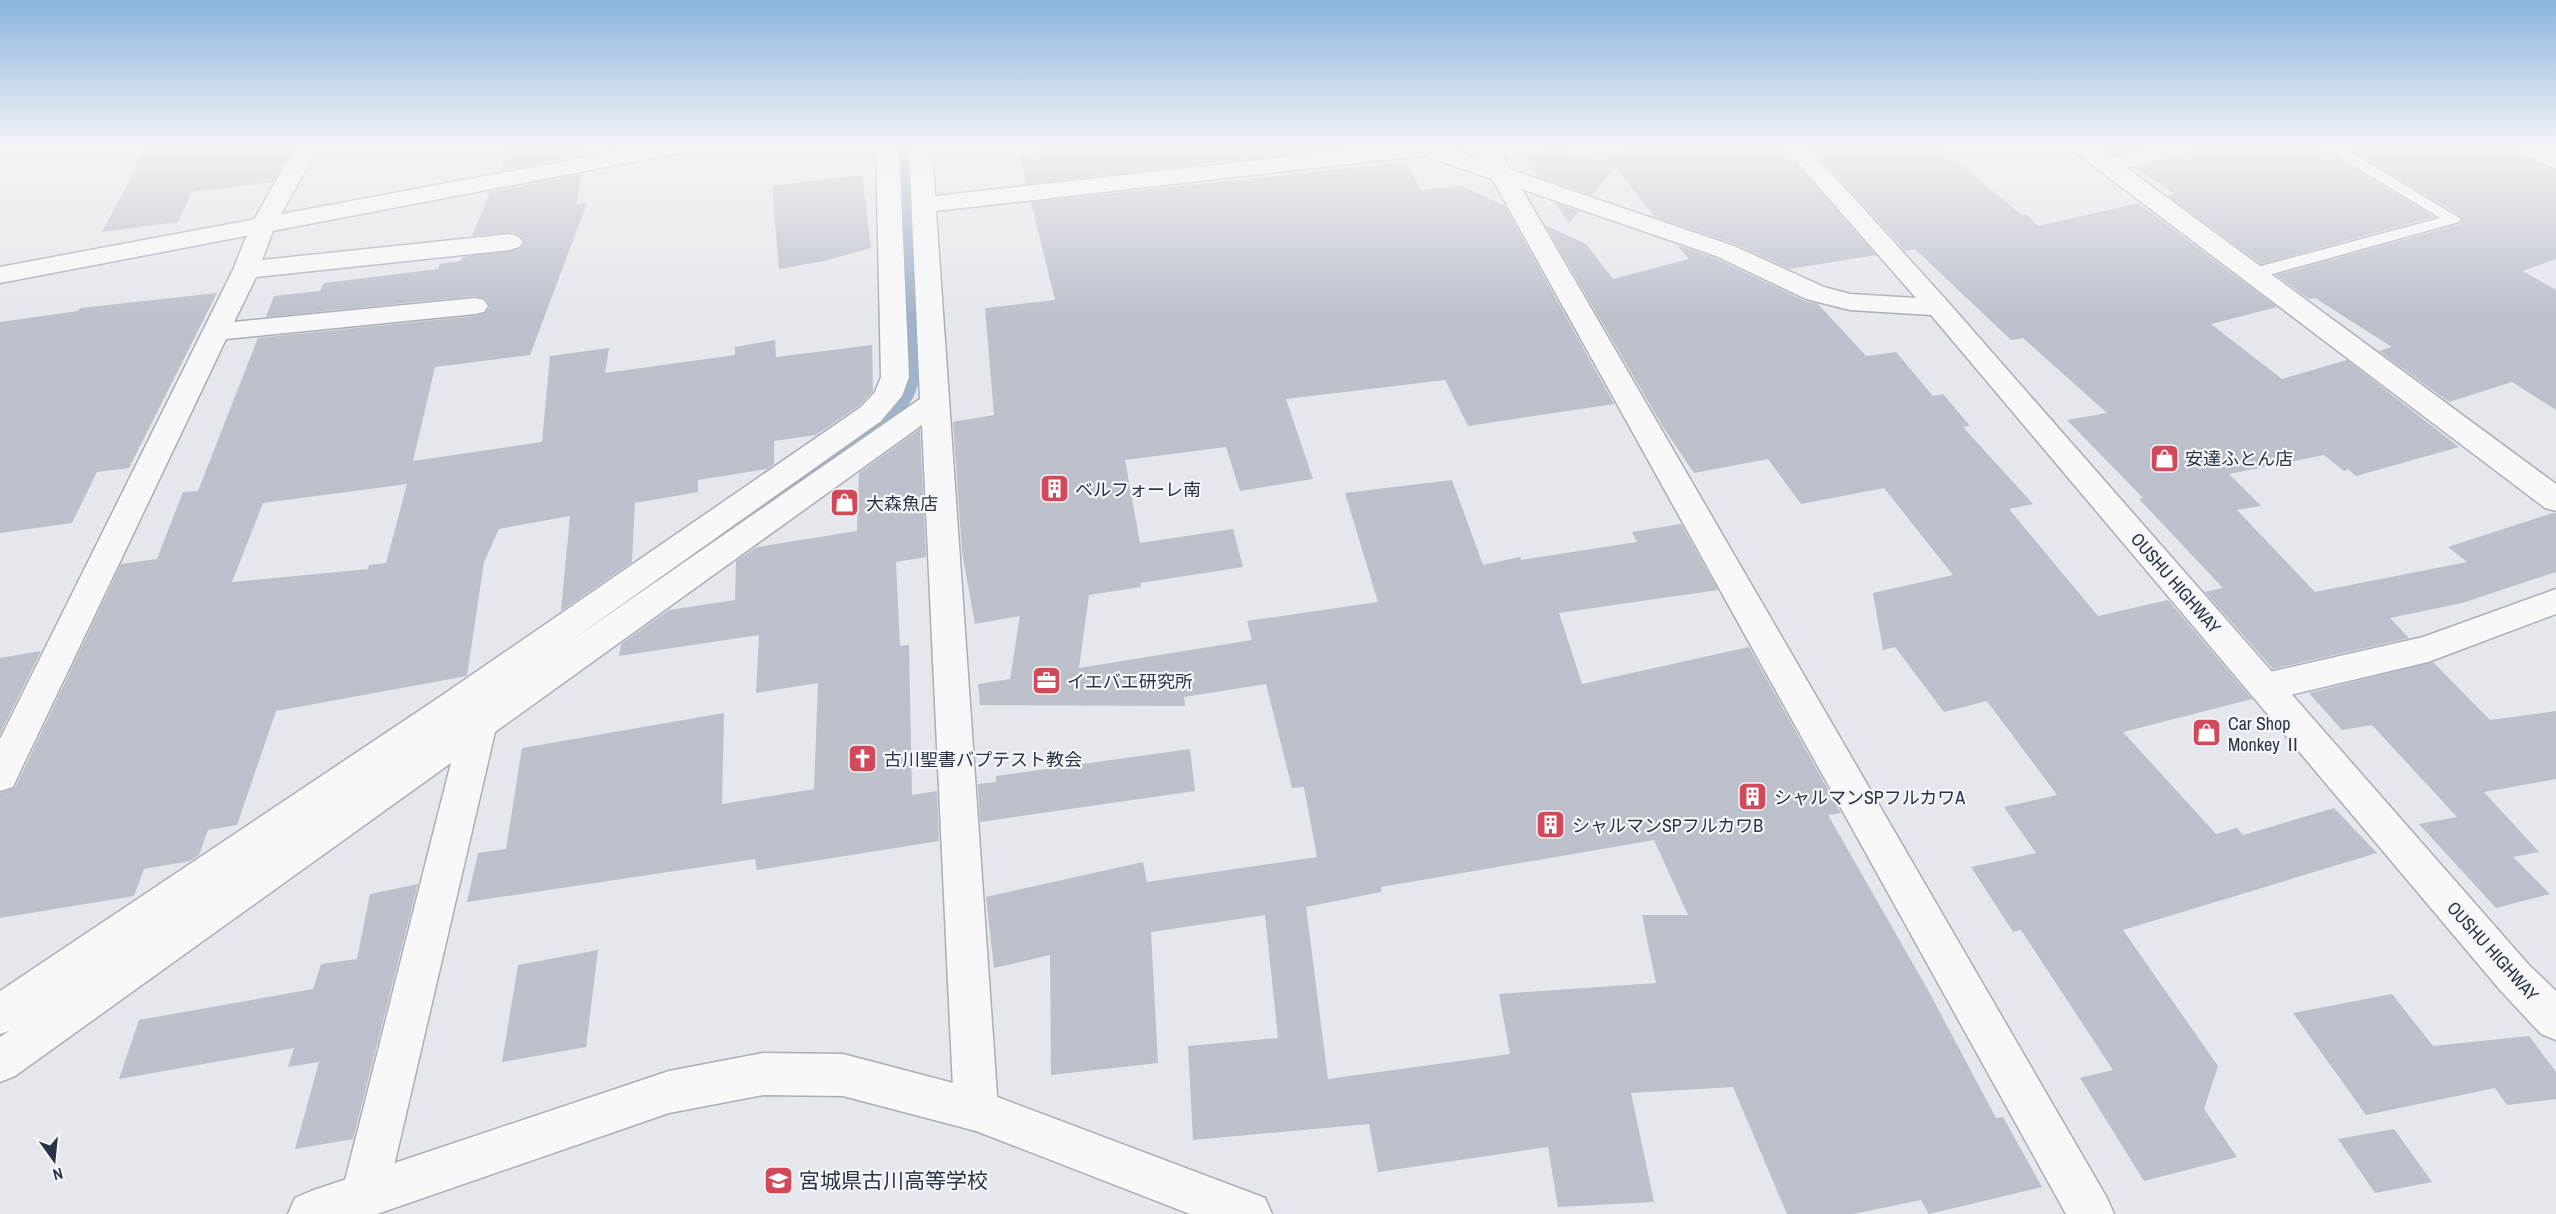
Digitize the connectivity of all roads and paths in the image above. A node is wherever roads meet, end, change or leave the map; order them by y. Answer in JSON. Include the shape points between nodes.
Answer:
{"nodes":[{"id":1,"x":275,"y":203,"type":"edge"},
{"id":2,"x":381,"y":203,"type":"edge"},
{"id":3,"x":896,"y":203,"type":"edge"},
{"id":4,"x":944,"y":203,"type":"edge"},
{"id":5,"x":1517,"y":203,"type":"edge"},
{"id":6,"x":1602,"y":203,"type":"edge"},
{"id":7,"x":1845,"y":203,"type":"edge"},
{"id":8,"x":2158,"y":203,"type":"edge"},
{"id":9,"x":2426,"y":203,"type":"edge"},
{"id":10,"x":924,"y":205,"type":"joint"},
{"id":11,"x":263,"y":225,"type":"junction"},
{"id":12,"x":510,"y":242,"type":"dead end"},
{"id":13,"x":246,"y":270,"type":"junction"},
{"id":14,"x":2252,"y":274,"type":"junction"},
{"id":15,"x":0,"y":275,"type":"edge"},
{"id":16,"x":912,"y":305,"type":"junction"},
{"id":17,"x":475,"y":306,"type":"dead end"},
{"id":18,"x":1939,"y":308,"type":"junction"},
{"id":19,"x":214,"y":332,"type":"junction"},
{"id":20,"x":935,"y":402,"type":"junction"},
{"id":21,"x":2556,"y":500,"type":"edge"},
{"id":22,"x":2556,"y":601,"type":"edge"},
{"id":23,"x":2265,"y":687,"type":"junction"},
{"id":24,"x":468,"y":714,"type":"junction"},
{"id":25,"x":0,"y":776,"type":"edge"},
{"id":26,"x":0,"y":1015,"type":"edge"},
{"id":27,"x":2556,"y":1020,"type":"edge"},
{"id":28,"x":0,"y":1062,"type":"edge"},
{"id":29,"x":976,"y":1110,"type":"junction"},
{"id":30,"x":364,"y":1196,"type":"junction"},
{"id":31,"x":311,"y":1214,"type":"edge"},
{"id":32,"x":1249,"y":1214,"type":"edge"},
{"id":33,"x":2091,"y":1214,"type":"edge"}],
"edges":[{"from":1,"to":11,"type":"street"},
{"from":2,"to":11,"type":"street"},
{"from":3,"to":16,"type":"street"},
{"from":4,"to":10,"type":"street"},
{"from":5,"to":33,"type":"street"},
{"from":6,"to":18,"type":"street","via":[[1725,251],[1815,293],[1850,302]]},
{"from":7,"to":18,"type":"street","name":"OUSHU HIGHWAY"},
{"from":8,"to":14,"type":"street"},
{"from":9,"to":14,"type":"lane","via":[[2453,219]]},
{"from":10,"to":16,"type":"street"},
{"from":11,"to":13,"type":"street"},
{"from":11,"to":15,"type":"street"},
{"from":12,"to":13,"type":"street"},
{"from":13,"to":19,"type":"street"},
{"from":14,"to":21,"type":"street"},
{"from":16,"to":20,"type":"street"},
{"from":16,"to":24,"type":"street","via":[[888,396],[871,414]]},
{"from":17,"to":19,"type":"street"},
{"from":18,"to":23,"type":"street","name":"OUSHU HIGHWAY"},
{"from":19,"to":25,"type":"street"},
{"from":20,"to":24,"type":"street"},
{"from":20,"to":29,"type":"street"},
{"from":22,"to":23,"type":"street","via":[[2428,649]]},
{"from":23,"to":27,"type":"street","name":"OUSHU HIGHWAY","via":[[2514,977]]},
{"from":24,"to":26,"type":"street"},
{"from":24,"to":28,"type":"street"},
{"from":24,"to":30,"type":"street"},
{"from":29,"to":30,"type":"street","via":[[843,1075],[763,1074],[669,1092]]},
{"from":29,"to":32,"type":"street"},
{"from":30,"to":31,"type":"street"}]}
